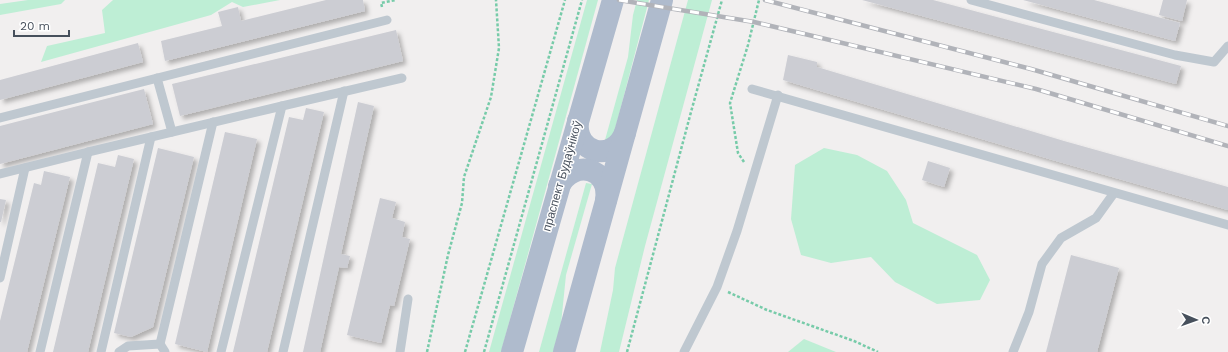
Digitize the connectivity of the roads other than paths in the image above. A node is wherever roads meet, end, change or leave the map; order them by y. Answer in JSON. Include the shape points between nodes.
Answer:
{"nodes":[{"id":1,"x":613,"y":0,"type":"edge"},
{"id":2,"x":662,"y":0,"type":"edge"},
{"id":3,"x":971,"y":0,"type":"edge"},
{"id":4,"x":387,"y":20,"type":"dead end"},
{"id":5,"x":1228,"y":46,"type":"edge"},
{"id":6,"x":157,"y":78,"type":"junction"},
{"id":7,"x":402,"y":78,"type":"dead end"},
{"id":8,"x":752,"y":89,"type":"dead end"},
{"id":9,"x":344,"y":91,"type":"junction"},
{"id":10,"x":778,"y":95,"type":"junction"},
{"id":11,"x":282,"y":106,"type":"junction"},
{"id":12,"x":0,"y":118,"type":"edge"},
{"id":13,"x":578,"y":121,"type":"junction"},
{"id":14,"x":213,"y":122,"type":"junction"},
{"id":15,"x":172,"y":132,"type":"junction"},
{"id":16,"x":625,"y":132,"type":"junction"},
{"id":17,"x":150,"y":137,"type":"junction"},
{"id":18,"x":88,"y":152,"type":"junction"},
{"id":19,"x":25,"y":168,"type":"junction"},
{"id":20,"x":0,"y":174,"type":"edge"},
{"id":21,"x":559,"y":186,"type":"junction"},
{"id":22,"x":1114,"y":193,"type":"junction"},
{"id":23,"x":606,"y":202,"type":"junction"},
{"id":24,"x":1228,"y":225,"type":"edge"},
{"id":25,"x":0,"y":278,"type":"edge"},
{"id":26,"x":408,"y":299,"type":"dead end"},
{"id":27,"x":160,"y":344,"type":"junction"},
{"id":28,"x":40,"y":352,"type":"edge"},
{"id":29,"x":101,"y":352,"type":"edge"},
{"id":30,"x":119,"y":352,"type":"edge"},
{"id":31,"x":165,"y":352,"type":"edge"},
{"id":32,"x":221,"y":352,"type":"edge"},
{"id":33,"x":283,"y":352,"type":"edge"},
{"id":34,"x":400,"y":352,"type":"edge"},
{"id":35,"x":512,"y":352,"type":"edge"},
{"id":36,"x":564,"y":352,"type":"edge"},
{"id":37,"x":684,"y":352,"type":"edge"},
{"id":38,"x":1013,"y":352,"type":"edge"}],
"edges":[{"from":1,"to":13,"type":"main road","name":"праспект Будаўнікоў"},
{"from":2,"to":16,"type":"main road"},
{"from":3,"to":5,"type":"lane","via":[[1176,55],[1214,62]]},
{"from":4,"to":6,"type":"lane"},
{"from":6,"to":12,"type":"lane"},
{"from":6,"to":15,"type":"lane"},
{"from":7,"to":9,"type":"lane"},
{"from":8,"to":10,"type":"lane"},
{"from":9,"to":11,"type":"lane"},
{"from":9,"to":33,"type":"lane"},
{"from":10,"to":22,"type":"lane"},
{"from":10,"to":37,"type":"lane","via":[[740,224],[717,287]]},
{"from":11,"to":14,"type":"lane"},
{"from":11,"to":32,"type":"lane"},
{"from":13,"to":16,"type":"main road","via":[[579,136],[588,148],[595,151],[610,150],[617,146]]},
{"from":13,"to":21,"type":"main road","name":"праспект Будаўнікоў"},
{"from":14,"to":15,"type":"lane"},
{"from":14,"to":27,"type":"lane"},
{"from":15,"to":17,"type":"lane"},
{"from":16,"to":23,"type":"main road"},
{"from":17,"to":18,"type":"lane"},
{"from":17,"to":29,"type":"lane"},
{"from":18,"to":19,"type":"lane"},
{"from":18,"to":28,"type":"lane"},
{"from":19,"to":20,"type":"lane"},
{"from":19,"to":25,"type":"lane"},
{"from":21,"to":23,"type":"main road","via":[[568,174],[582,169],[590,171],[597,174],[606,186]]},
{"from":21,"to":35,"type":"main road","name":"праспект Будаўнікоў"},
{"from":22,"to":24,"type":"lane"},
{"from":22,"to":38,"type":"lane","via":[[1096,218],[1061,238],[1042,264],[1029,312]]},
{"from":23,"to":36,"type":"main road"},
{"from":26,"to":34,"type":"lane"},
{"from":27,"to":30,"type":"lane","via":[[128,346]]},
{"from":27,"to":31,"type":"lane"}]}
